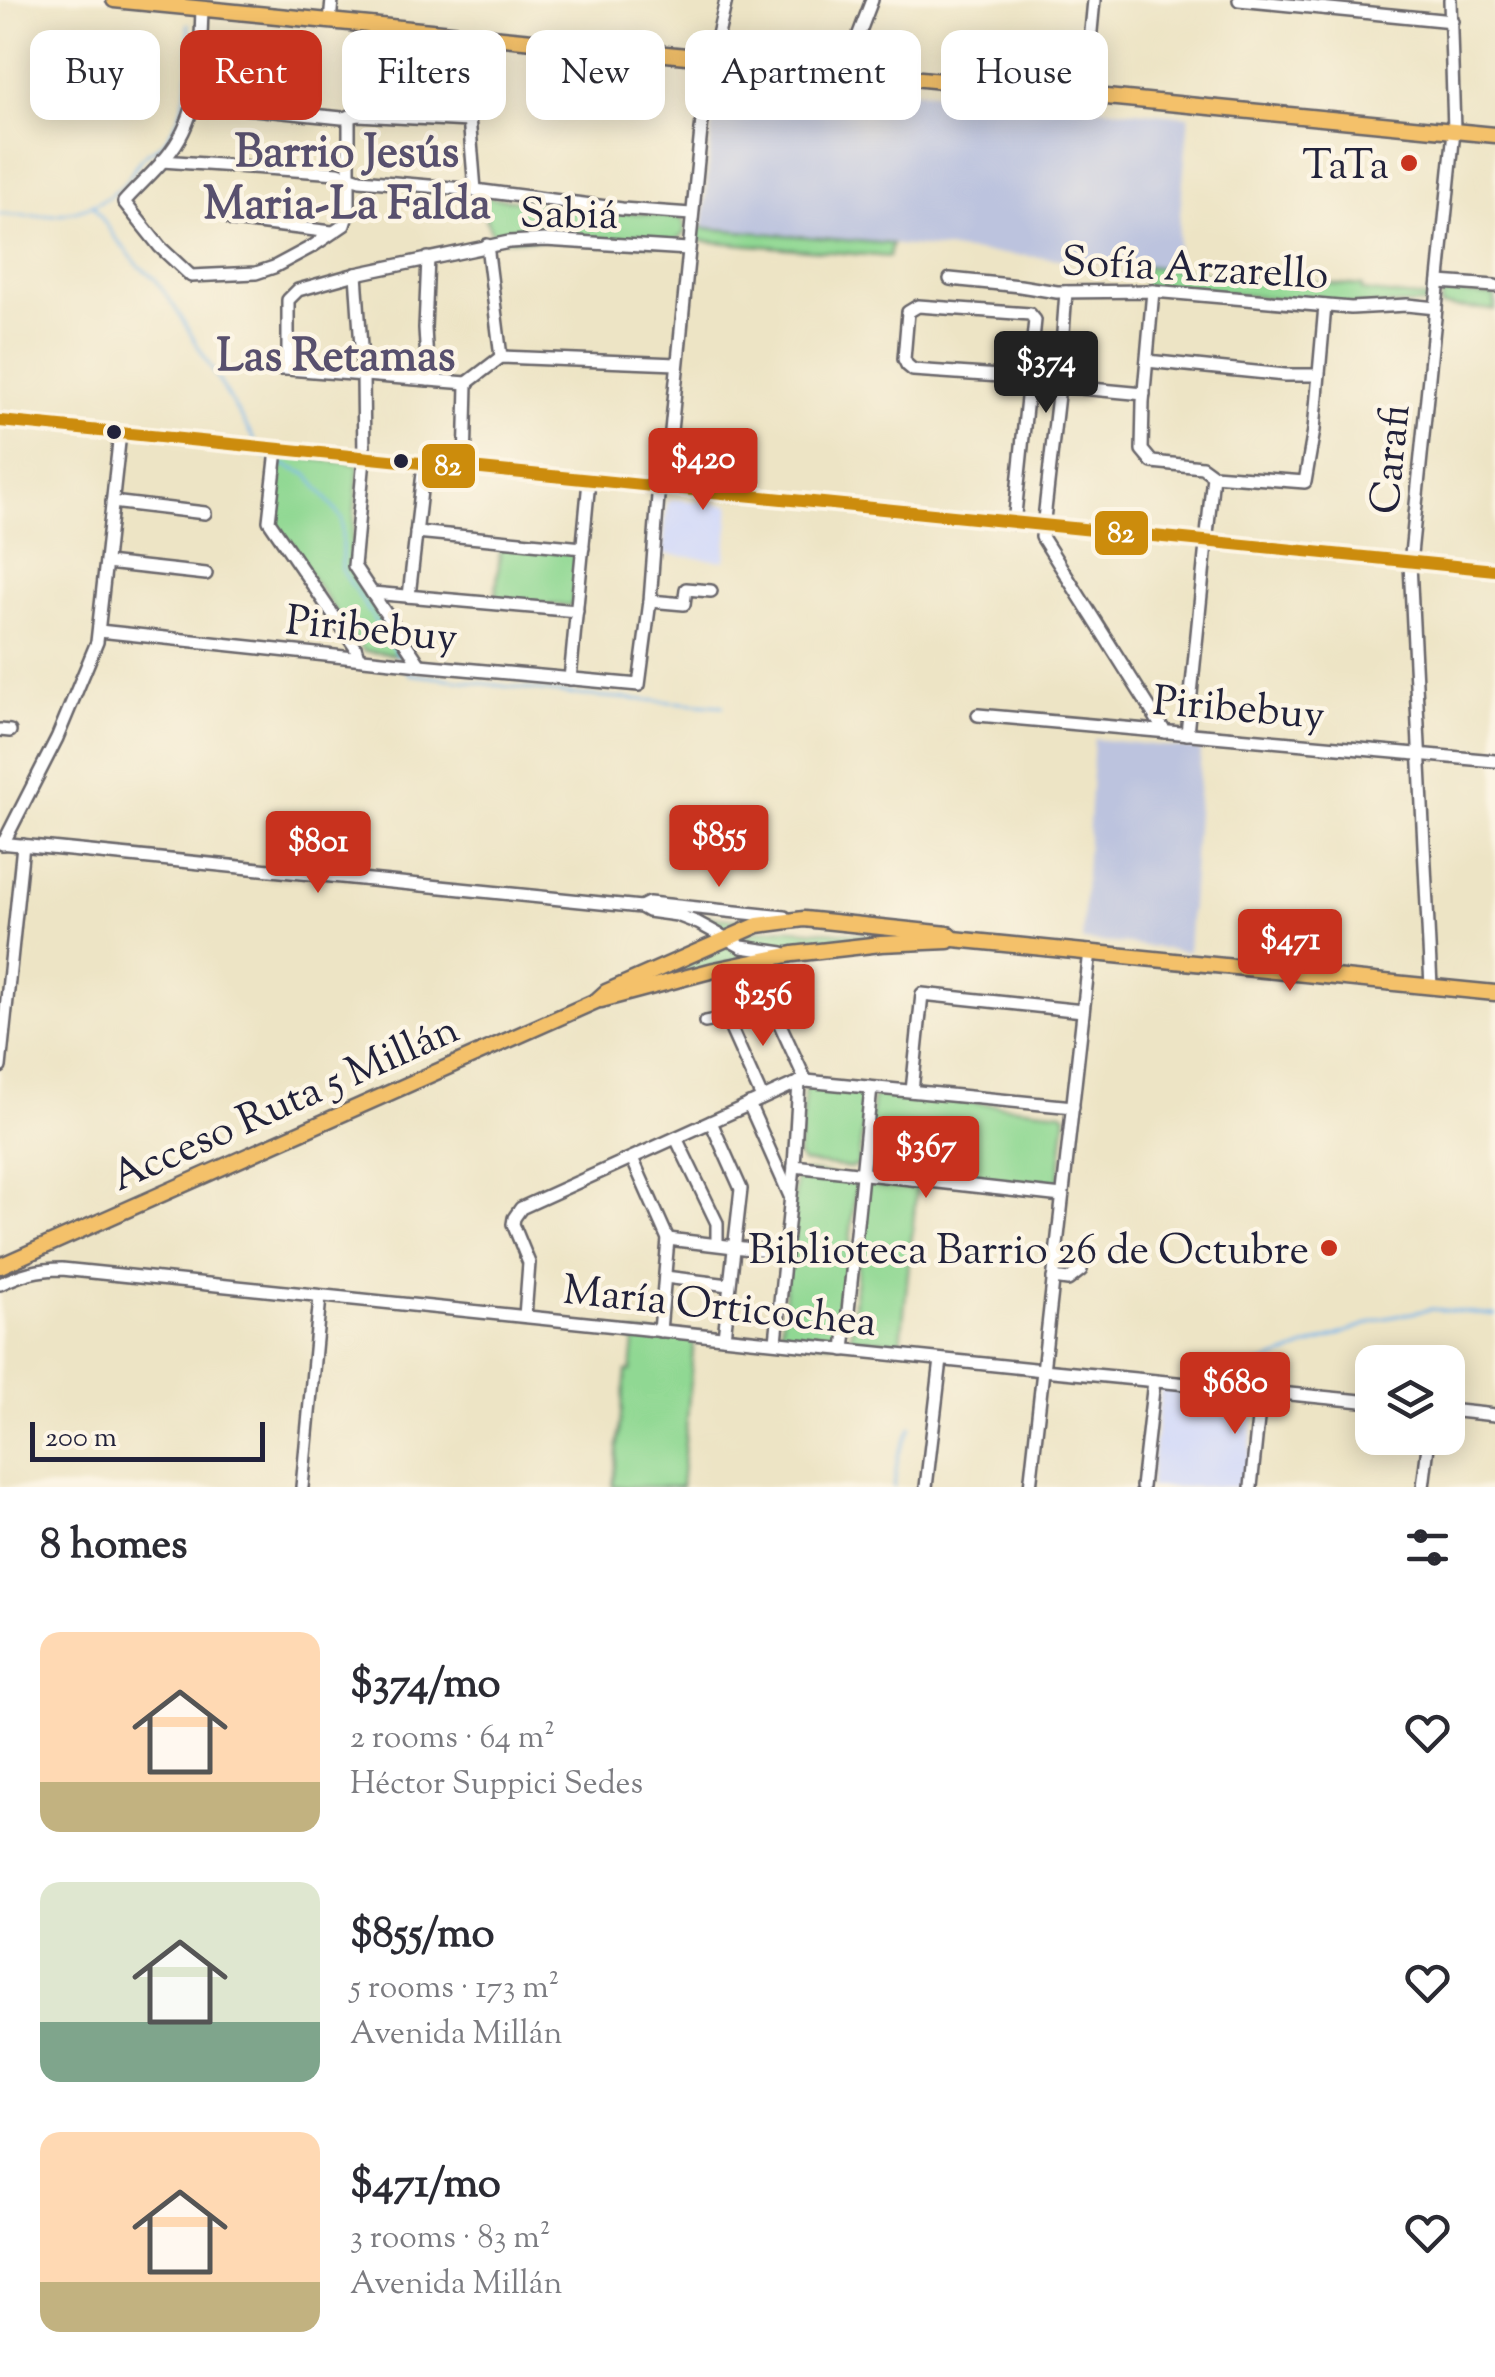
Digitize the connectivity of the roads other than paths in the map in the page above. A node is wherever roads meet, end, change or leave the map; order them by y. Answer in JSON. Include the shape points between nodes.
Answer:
{"nodes":[{"id":1,"x":124,"y":0,"type":"edge"},
{"id":2,"x":332,"y":0,"type":"edge"},
{"id":3,"x":726,"y":0,"type":"edge"},
{"id":4,"x":872,"y":0,"type":"edge"},
{"id":5,"x":1094,"y":0,"type":"edge"},
{"id":6,"x":1239,"y":0,"type":"edge"},
{"id":7,"x":1450,"y":0,"type":"edge"},
{"id":8,"x":225,"y":6,"type":"edge"},
{"id":9,"x":202,"y":9,"type":"junction"},
{"id":10,"x":1452,"y":21,"type":"junction"},
{"id":11,"x":330,"y":22,"type":"junction"},
{"id":12,"x":201,"y":30,"type":"edge"},
{"id":13,"x":426,"y":30,"type":"edge"},
{"id":14,"x":718,"y":30,"type":"edge"},
{"id":15,"x":860,"y":30,"type":"edge"},
{"id":16,"x":1091,"y":30,"type":"edge"},
{"id":17,"x":506,"y":38,"type":"edge"},
{"id":18,"x":685,"y":57,"type":"edge"},
{"id":19,"x":1108,"y":96,"type":"edge"},
{"id":20,"x":187,"y":120,"type":"edge"},
{"id":21,"x":349,"y":120,"type":"edge"},
{"id":22,"x":450,"y":120,"type":"edge"},
{"id":23,"x":701,"y":120,"type":"edge"},
{"id":24,"x":469,"y":121,"type":"joint"},
{"id":25,"x":1454,"y":132,"type":"junction"},
{"id":26,"x":1495,"y":136,"type":"edge"},
{"id":27,"x":162,"y":161,"type":"junction"},
{"id":28,"x":349,"y":178,"type":"junction"},
{"id":29,"x":475,"y":190,"type":"junction"},
{"id":30,"x":691,"y":214,"type":"junction"},
{"id":31,"x":232,"y":220,"type":"dead end"},
{"id":32,"x":332,"y":232,"type":"junction"},
{"id":33,"x":487,"y":245,"type":"junction"},
{"id":34,"x":688,"y":249,"type":"junction"},
{"id":35,"x":428,"y":258,"type":"junction"},
{"id":36,"x":356,"y":274,"type":"junction"},
{"id":37,"x":950,"y":279,"type":"dead end"},
{"id":38,"x":1439,"y":282,"type":"junction"},
{"id":39,"x":1495,"y":286,"type":"edge"},
{"id":40,"x":1153,"y":291,"type":"junction"},
{"id":41,"x":1066,"y":292,"type":"junction"},
{"id":42,"x":1325,"y":306,"type":"junction"},
{"id":43,"x":1436,"y":308,"type":"junction"},
{"id":44,"x":501,"y":356,"type":"junction"},
{"id":45,"x":1147,"y":361,"type":"junction"},
{"id":46,"x":677,"y":364,"type":"junction"},
{"id":47,"x":252,"y":369,"type":"dead end"},
{"id":48,"x":288,"y":370,"type":"junction"},
{"id":49,"x":363,"y":376,"type":"junction"},
{"id":50,"x":1317,"y":376,"type":"junction"},
{"id":51,"x":1029,"y":378,"type":"junction"},
{"id":52,"x":428,"y":380,"type":"junction"},
{"id":53,"x":467,"y":382,"type":"junction"},
{"id":54,"x":1059,"y":386,"type":"junction"},
{"id":55,"x":1144,"y":394,"type":"junction"},
{"id":56,"x":0,"y":421,"type":"edge"},
{"id":57,"x":120,"y":433,"type":"junction"},
{"id":58,"x":278,"y":450,"type":"junction"},
{"id":59,"x":364,"y":458,"type":"junction"},
{"id":60,"x":424,"y":464,"type":"junction"},
{"id":61,"x":465,"y":468,"type":"junction"},
{"id":62,"x":1213,"y":475,"type":"junction"},
{"id":63,"x":589,"y":481,"type":"junction"},
{"id":64,"x":662,"y":488,"type":"junction"},
{"id":65,"x":112,"y":502,"type":"junction"},
{"id":66,"x":205,"y":512,"type":"dead end"},
{"id":67,"x":1014,"y":524,"type":"junction"},
{"id":68,"x":1043,"y":526,"type":"junction"},
{"id":69,"x":416,"y":532,"type":"junction"},
{"id":70,"x":1206,"y":542,"type":"junction"},
{"id":71,"x":583,"y":548,"type":"junction"},
{"id":72,"x":106,"y":562,"type":"junction"},
{"id":73,"x":1410,"y":564,"type":"junction"},
{"id":74,"x":1495,"y":570,"type":"edge"},
{"id":75,"x":206,"y":574,"type":"dead end"},
{"id":76,"x":710,"y":591,"type":"dead end"},
{"id":77,"x":372,"y":592,"type":"junction"},
{"id":78,"x":410,"y":596,"type":"junction"},
{"id":79,"x":650,"y":602,"type":"junction"},
{"id":80,"x":576,"y":611,"type":"junction"},
{"id":81,"x":99,"y":631,"type":"junction"},
{"id":82,"x":358,"y":658,"type":"junction"},
{"id":83,"x":420,"y":665,"type":"junction"},
{"id":84,"x":570,"y":679,"type":"junction"},
{"id":85,"x":978,"y":715,"type":"dead end"},
{"id":86,"x":1165,"y":732,"type":"junction"},
{"id":87,"x":1187,"y":734,"type":"junction"},
{"id":88,"x":1419,"y":754,"type":"junction"},
{"id":89,"x":1495,"y":761,"type":"edge"},
{"id":90,"x":2,"y":844,"type":"edge"},
{"id":91,"x":22,"y":846,"type":"junction"},
{"id":92,"x":641,"y":906,"type":"junction"},
{"id":93,"x":804,"y":920,"type":"junction"},
{"id":94,"x":724,"y":938,"type":"junction"},
{"id":95,"x":954,"y":939,"type":"junction"},
{"id":96,"x":1090,"y":952,"type":"junction"},
{"id":97,"x":793,"y":954,"type":"junction"},
{"id":98,"x":1431,"y":986,"type":"junction"},
{"id":99,"x":1495,"y":992,"type":"edge"},
{"id":100,"x":596,"y":1001,"type":"junction"},
{"id":101,"x":803,"y":1004,"type":"dead end"},
{"id":102,"x":773,"y":1009,"type":"junction"},
{"id":103,"x":1083,"y":1011,"type":"junction"},
{"id":104,"x":726,"y":1018,"type":"junction"},
{"id":105,"x":705,"y":1022,"type":"dead end"},
{"id":106,"x":0,"y":1068,"type":"edge"},
{"id":107,"x":803,"y":1082,"type":"junction"},
{"id":108,"x":871,"y":1088,"type":"junction"},
{"id":109,"x":912,"y":1091,"type":"junction"},
{"id":110,"x":762,"y":1098,"type":"junction"},
{"id":111,"x":749,"y":1104,"type":"junction"},
{"id":112,"x":1072,"y":1107,"type":"junction"},
{"id":113,"x":711,"y":1122,"type":"junction"},
{"id":114,"x":676,"y":1138,"type":"junction"},
{"id":115,"x":632,"y":1158,"type":"junction"},
{"id":116,"x":794,"y":1166,"type":"junction"},
{"id":117,"x":862,"y":1173,"type":"junction"},
{"id":118,"x":1062,"y":1196,"type":"junction"},
{"id":119,"x":790,"y":1197,"type":"junction"},
{"id":120,"x":668,"y":1238,"type":"junction"},
{"id":121,"x":717,"y":1244,"type":"junction"},
{"id":122,"x":735,"y":1246,"type":"junction"},
{"id":123,"x":784,"y":1253,"type":"junction"},
{"id":124,"x":1056,"y":1256,"type":"junction"},
{"id":125,"x":0,"y":1266,"type":"edge"},
{"id":126,"x":665,"y":1277,"type":"junction"},
{"id":127,"x":1053,"y":1278,"type":"junction"},
{"id":128,"x":0,"y":1284,"type":"edge"},
{"id":129,"x":729,"y":1285,"type":"junction"},
{"id":130,"x":320,"y":1297,"type":"junction"},
{"id":131,"x":525,"y":1316,"type":"junction"},
{"id":132,"x":660,"y":1331,"type":"junction"},
{"id":133,"x":724,"y":1337,"type":"junction"},
{"id":134,"x":776,"y":1341,"type":"junction"},
{"id":135,"x":844,"y":1350,"type":"junction"},
{"id":136,"x":942,"y":1360,"type":"junction"},
{"id":137,"x":1044,"y":1370,"type":"junction"},
{"id":138,"x":1154,"y":1380,"type":"junction"},
{"id":139,"x":1261,"y":1390,"type":"junction"},
{"id":140,"x":1355,"y":1400,"type":"edge"},
{"id":141,"x":1465,"y":1412,"type":"edge"},
{"id":142,"x":1495,"y":1415,"type":"edge"},
{"id":143,"x":1427,"y":1455,"type":"edge"},
{"id":144,"x":302,"y":1487,"type":"edge"},
{"id":145,"x":926,"y":1487,"type":"edge"},
{"id":146,"x":1030,"y":1487,"type":"edge"},
{"id":147,"x":1142,"y":1487,"type":"edge"},
{"id":148,"x":1251,"y":1487,"type":"edge"},
{"id":149,"x":1423,"y":1487,"type":"edge"}],
"edges":[{"from":1,"to":9,"type":"main road"},
{"from":2,"to":11,"type":"street"},
{"from":3,"to":14,"type":"street"},
{"from":4,"to":15,"type":"street"},
{"from":5,"to":16,"type":"street"},
{"from":6,"to":10,"type":"street"},
{"from":7,"to":10,"type":"street","name":"Carafi"},
{"from":8,"to":9,"type":"main road"},
{"from":8,"to":11,"type":"main road"},
{"from":9,"to":12,"type":"street"},
{"from":10,"to":25,"type":"street","name":"Carafi"},
{"from":11,"to":13,"type":"main road"},
{"from":17,"to":18,"type":"main road"},
{"from":19,"to":25,"type":"main road"},
{"from":20,"to":27,"type":"street"},
{"from":21,"to":28,"type":"street"},
{"from":22,"to":24,"type":"street"},
{"from":23,"to":30,"type":"street"},
{"from":24,"to":29,"type":"street"},
{"from":25,"to":26,"type":"main road"},
{"from":25,"to":38,"type":"street","name":"Carafi"},
{"from":27,"to":28,"type":"street"},
{"from":27,"to":32,"type":"street","via":[[124,202],[191,276],[256,274]]},
{"from":28,"to":29,"type":"street"},
{"from":28,"to":32,"type":"street","via":[[348,218]]},
{"from":29,"to":30,"type":"street"},
{"from":30,"to":34,"type":"street"},
{"from":31,"to":32,"type":"street"},
{"from":33,"to":34,"type":"street","name":"Sabiá","via":[[545,240]]},
{"from":33,"to":35,"type":"street","name":"Sabiá"},
{"from":33,"to":44,"type":"street"},
{"from":34,"to":46,"type":"street"},
{"from":35,"to":36,"type":"street","name":"Sabiá"},
{"from":35,"to":52,"type":"street"},
{"from":36,"to":48,"type":"street","name":"Sabiá","via":[[292,294]]},
{"from":36,"to":49,"type":"street"},
{"from":37,"to":41,"type":"street","name":"Sofía Arzarello"},
{"from":38,"to":39,"type":"street"},
{"from":38,"to":43,"type":"street","name":"Carafi"},
{"from":40,"to":41,"type":"street","name":"Sofía Arzarello"},
{"from":40,"to":42,"type":"street","name":"Sofía Arzarello"},
{"from":40,"to":45,"type":"street"},
{"from":41,"to":54,"type":"street"},
{"from":42,"to":43,"type":"street","name":"Sofía Arzarello"},
{"from":42,"to":50,"type":"street"},
{"from":43,"to":73,"type":"street","name":"Carafi"},
{"from":44,"to":46,"type":"street"},
{"from":44,"to":53,"type":"street"},
{"from":45,"to":50,"type":"street"},
{"from":45,"to":55,"type":"street"},
{"from":46,"to":64,"type":"street"},
{"from":47,"to":48,"type":"street"},
{"from":48,"to":49,"type":"street"},
{"from":49,"to":52,"type":"street"},
{"from":49,"to":59,"type":"street"},
{"from":50,"to":62,"type":"street","via":[[1305,482]]},
{"from":51,"to":51,"type":"street","via":[[1035,320],[1030,314],[918,306],[908,312],[904,359],[914,370]]},
{"from":51,"to":67,"type":"street"},
{"from":52,"to":53,"type":"street"},
{"from":53,"to":61,"type":"street"},
{"from":54,"to":55,"type":"street"},
{"from":54,"to":68,"type":"street"},
{"from":55,"to":62,"type":"street","via":[[1144,455]]},
{"from":56,"to":57,"type":"street"},
{"from":57,"to":58,"type":"street"},
{"from":57,"to":65,"type":"street"},
{"from":58,"to":59,"type":"street"},
{"from":58,"to":82,"type":"street","via":[[269,521]]},
{"from":59,"to":60,"type":"street"},
{"from":59,"to":77,"type":"street","via":[[354,566]]},
{"from":60,"to":61,"type":"street"},
{"from":60,"to":69,"type":"street"},
{"from":61,"to":63,"type":"street"},
{"from":62,"to":70,"type":"street"},
{"from":63,"to":64,"type":"street"},
{"from":63,"to":71,"type":"street"},
{"from":64,"to":67,"type":"street"},
{"from":64,"to":79,"type":"street"},
{"from":65,"to":66,"type":"street"},
{"from":65,"to":72,"type":"street"},
{"from":67,"to":68,"type":"street"},
{"from":68,"to":70,"type":"street"},
{"from":68,"to":86,"type":"street","via":[[1042,537]]},
{"from":69,"to":71,"type":"street"},
{"from":69,"to":78,"type":"street"},
{"from":70,"to":73,"type":"street"},
{"from":70,"to":87,"type":"street"},
{"from":71,"to":80,"type":"street"},
{"from":72,"to":75,"type":"street"},
{"from":72,"to":81,"type":"street"},
{"from":73,"to":74,"type":"street"},
{"from":73,"to":88,"type":"street","name":"Carafi"},
{"from":76,"to":79,"type":"street","via":[[686,590],[684,604]]},
{"from":77,"to":78,"type":"street"},
{"from":77,"to":83,"type":"street"},
{"from":78,"to":80,"type":"street"},
{"from":79,"to":84,"type":"street","name":"Piribebuy","via":[[639,685]]},
{"from":80,"to":84,"type":"street"},
{"from":81,"to":82,"type":"street","name":"Piribebuy"},
{"from":81,"to":90,"type":"street","via":[[57,738]]},
{"from":82,"to":83,"type":"street","name":"Piribebuy"},
{"from":83,"to":84,"type":"street","name":"Piribebuy"},
{"from":85,"to":86,"type":"street","name":"Piribebuy"},
{"from":86,"to":87,"type":"street","name":"Piribebuy"},
{"from":87,"to":88,"type":"street","name":"Piribebuy"},
{"from":88,"to":89,"type":"street","name":"Piribebuy"},
{"from":88,"to":98,"type":"street","name":"Carafi"},
{"from":90,"to":91,"type":"street"},
{"from":91,"to":92,"type":"street"},
{"from":91,"to":106,"type":"street"},
{"from":92,"to":93,"type":"street"},
{"from":92,"to":94,"type":"street","via":[[698,922]]},
{"from":93,"to":94,"type":"main road","name":"Acceso Ruta 5 Millán","via":[[758,925]]},
{"from":93,"to":95,"type":"main road","name":"Acceso Ruta 5 Millán"},
{"from":94,"to":97,"type":"street","via":[[742,948]]},
{"from":94,"to":100,"type":"main road","name":"Acceso Ruta 5 Millán"},
{"from":95,"to":96,"type":"main road"},
{"from":95,"to":97,"type":"main road","name":"Acceso Ruta 5 Millán"},
{"from":96,"to":98,"type":"main road"},
{"from":96,"to":103,"type":"street"},
{"from":97,"to":100,"type":"main road","name":"Acceso Ruta 5 Millán"},
{"from":98,"to":99,"type":"main road"},
{"from":100,"to":125,"type":"main road","name":"Acceso Ruta 5 Millán"},
{"from":101,"to":102,"type":"street"},
{"from":102,"to":104,"type":"street"},
{"from":102,"to":107,"type":"street"},
{"from":103,"to":109,"type":"street","via":[[922,994]]},
{"from":103,"to":112,"type":"street"},
{"from":104,"to":105,"type":"street"},
{"from":104,"to":110,"type":"street"},
{"from":107,"to":108,"type":"street"},
{"from":107,"to":110,"type":"street"},
{"from":107,"to":116,"type":"street"},
{"from":108,"to":109,"type":"street"},
{"from":108,"to":117,"type":"street"},
{"from":109,"to":112,"type":"street"},
{"from":110,"to":111,"type":"street"},
{"from":111,"to":113,"type":"street"},
{"from":111,"to":119,"type":"street"},
{"from":112,"to":118,"type":"street"},
{"from":113,"to":114,"type":"street"},
{"from":113,"to":122,"type":"street","via":[[741,1189]]},
{"from":114,"to":115,"type":"street"},
{"from":114,"to":121,"type":"street","via":[[718,1228]]},
{"from":115,"to":120,"type":"street"},
{"from":115,"to":131,"type":"street","via":[[517,1212],[514,1224],[529,1264]]},
{"from":116,"to":117,"type":"street"},
{"from":116,"to":119,"type":"street"},
{"from":117,"to":118,"type":"street"},
{"from":117,"to":135,"type":"street"},
{"from":118,"to":124,"type":"street"},
{"from":119,"to":123,"type":"street"},
{"from":120,"to":121,"type":"street"},
{"from":120,"to":126,"type":"street"},
{"from":121,"to":122,"type":"street"},
{"from":122,"to":123,"type":"street"},
{"from":122,"to":129,"type":"street"},
{"from":123,"to":134,"type":"street"},
{"from":124,"to":127,"type":"street"},
{"from":124,"to":127,"type":"street","via":[[1070,1258],[1080,1270],[1068,1280]]},
{"from":126,"to":129,"type":"street"},
{"from":126,"to":132,"type":"street"},
{"from":127,"to":137,"type":"street"},
{"from":128,"to":130,"type":"street","name":"María Orticochea","via":[[41,1269]]},
{"from":129,"to":133,"type":"street"},
{"from":130,"to":131,"type":"street","name":"María Orticochea"},
{"from":130,"to":144,"type":"street"},
{"from":131,"to":132,"type":"street","name":"María Orticochea"},
{"from":132,"to":133,"type":"street","name":"María Orticochea"},
{"from":133,"to":134,"type":"street","name":"María Orticochea"},
{"from":134,"to":135,"type":"street","name":"María Orticochea"},
{"from":135,"to":136,"type":"street","name":"María Orticochea"},
{"from":136,"to":137,"type":"street","name":"María Orticochea"},
{"from":136,"to":145,"type":"street"},
{"from":137,"to":138,"type":"street","name":"María Orticochea"},
{"from":137,"to":146,"type":"street"},
{"from":138,"to":139,"type":"street","name":"María Orticochea"},
{"from":138,"to":147,"type":"street"},
{"from":139,"to":140,"type":"street","name":"María Orticochea"},
{"from":139,"to":148,"type":"street"},
{"from":141,"to":142,"type":"street"},
{"from":143,"to":149,"type":"street"}]}
